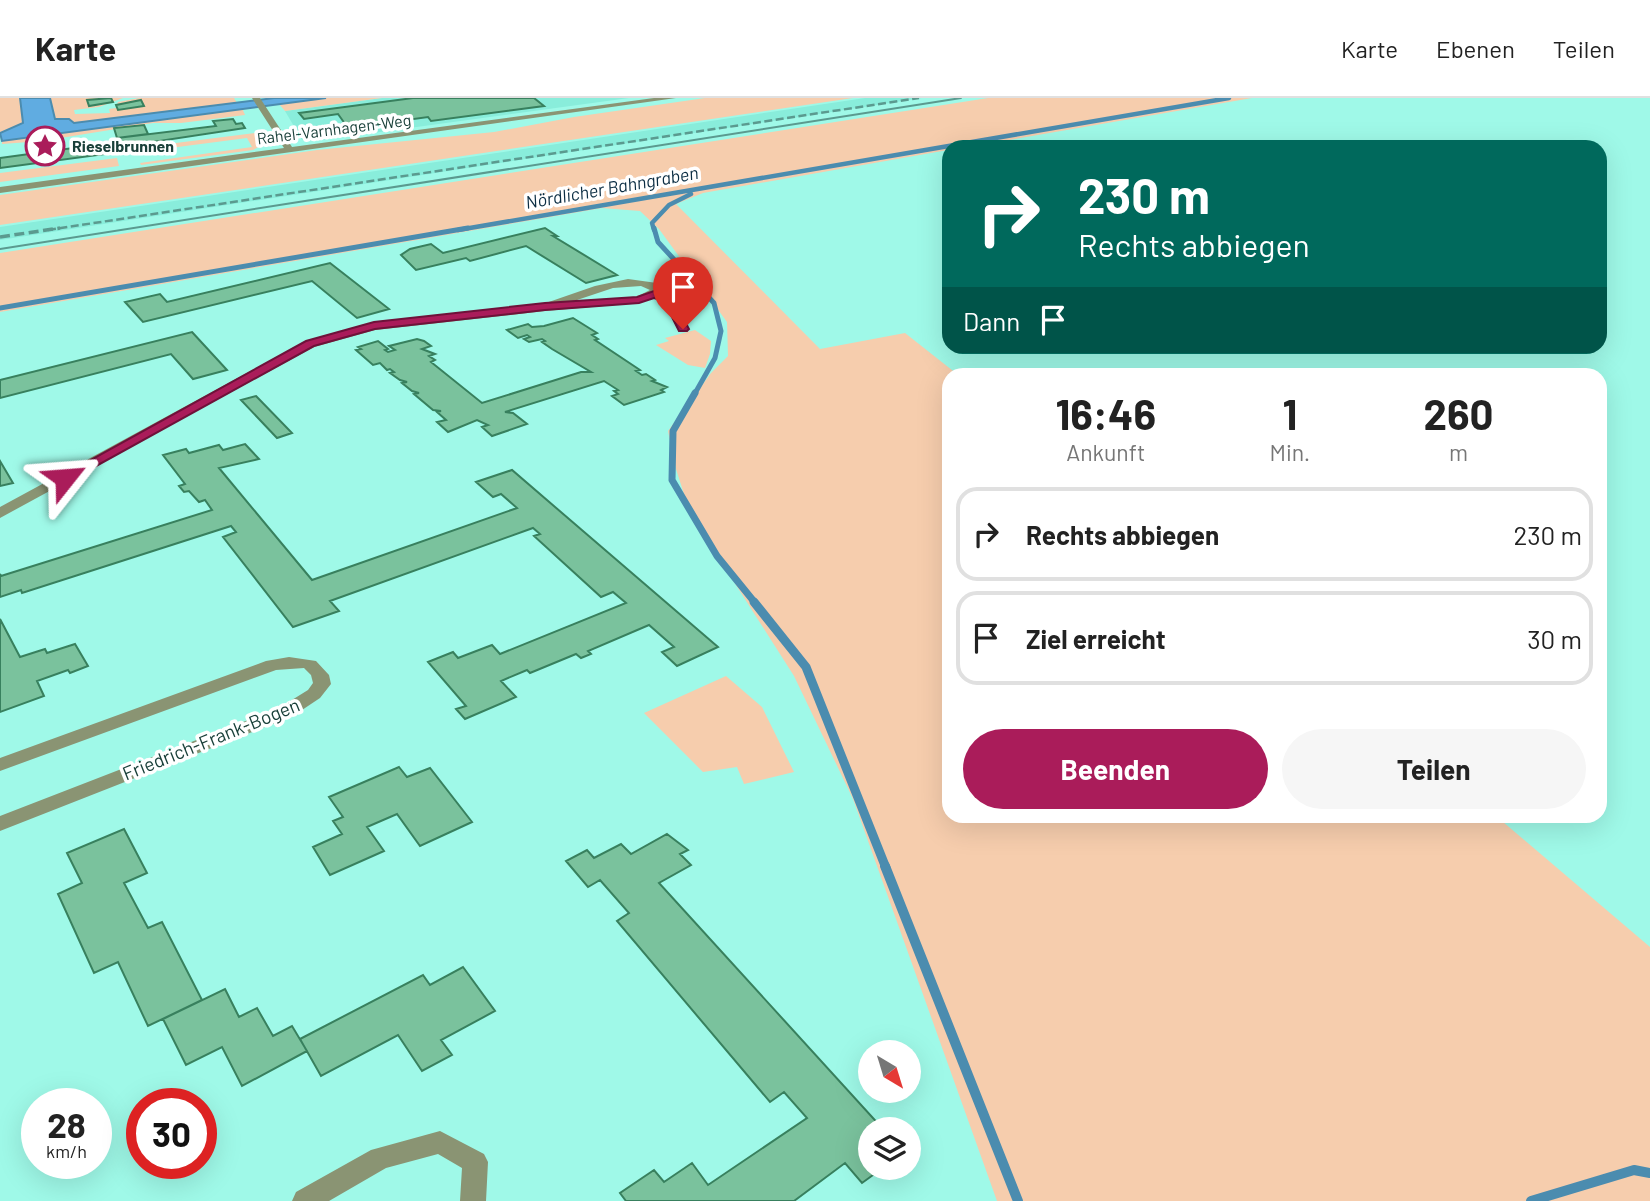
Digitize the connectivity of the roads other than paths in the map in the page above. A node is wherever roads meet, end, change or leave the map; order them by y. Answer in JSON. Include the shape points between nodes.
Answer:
{"nodes":[{"id":1,"x":256,"y":98,"type":"edge"},
{"id":2,"x":672,"y":98,"type":"edge"},
{"id":3,"x":290,"y":150,"type":"junction"},
{"id":4,"x":0,"y":190,"type":"edge"},
{"id":5,"x":683,"y":329,"type":"dead end"},
{"id":6,"x":0,"y":513,"type":"edge"},
{"id":7,"x":0,"y":765,"type":"edge"},
{"id":8,"x":0,"y":824,"type":"edge"},
{"id":9,"x":306,"y":1201,"type":"edge"},
{"id":10,"x":472,"y":1201,"type":"edge"}],
"edges":[{"from":1,"to":3,"type":"street"},
{"from":2,"to":3,"type":"street","name":"Rahel-Varnhagen-Weg"},
{"from":3,"to":4,"type":"street","name":"Rahel-Varnhagen-Weg"},
{"from":5,"to":6,"type":"street","via":[[668,299],[654,294],[639,300],[374,326],[310,344]]},
{"from":7,"to":8,"type":"street","name":"Friedrich-Frank-Bogen","via":[[272,665],[302,662],[313,664],[320,673],[322,684],[314,694],[286,712]]},
{"from":9,"to":10,"type":"street","via":[[380,1158],[440,1142],[475,1162]]}]}
